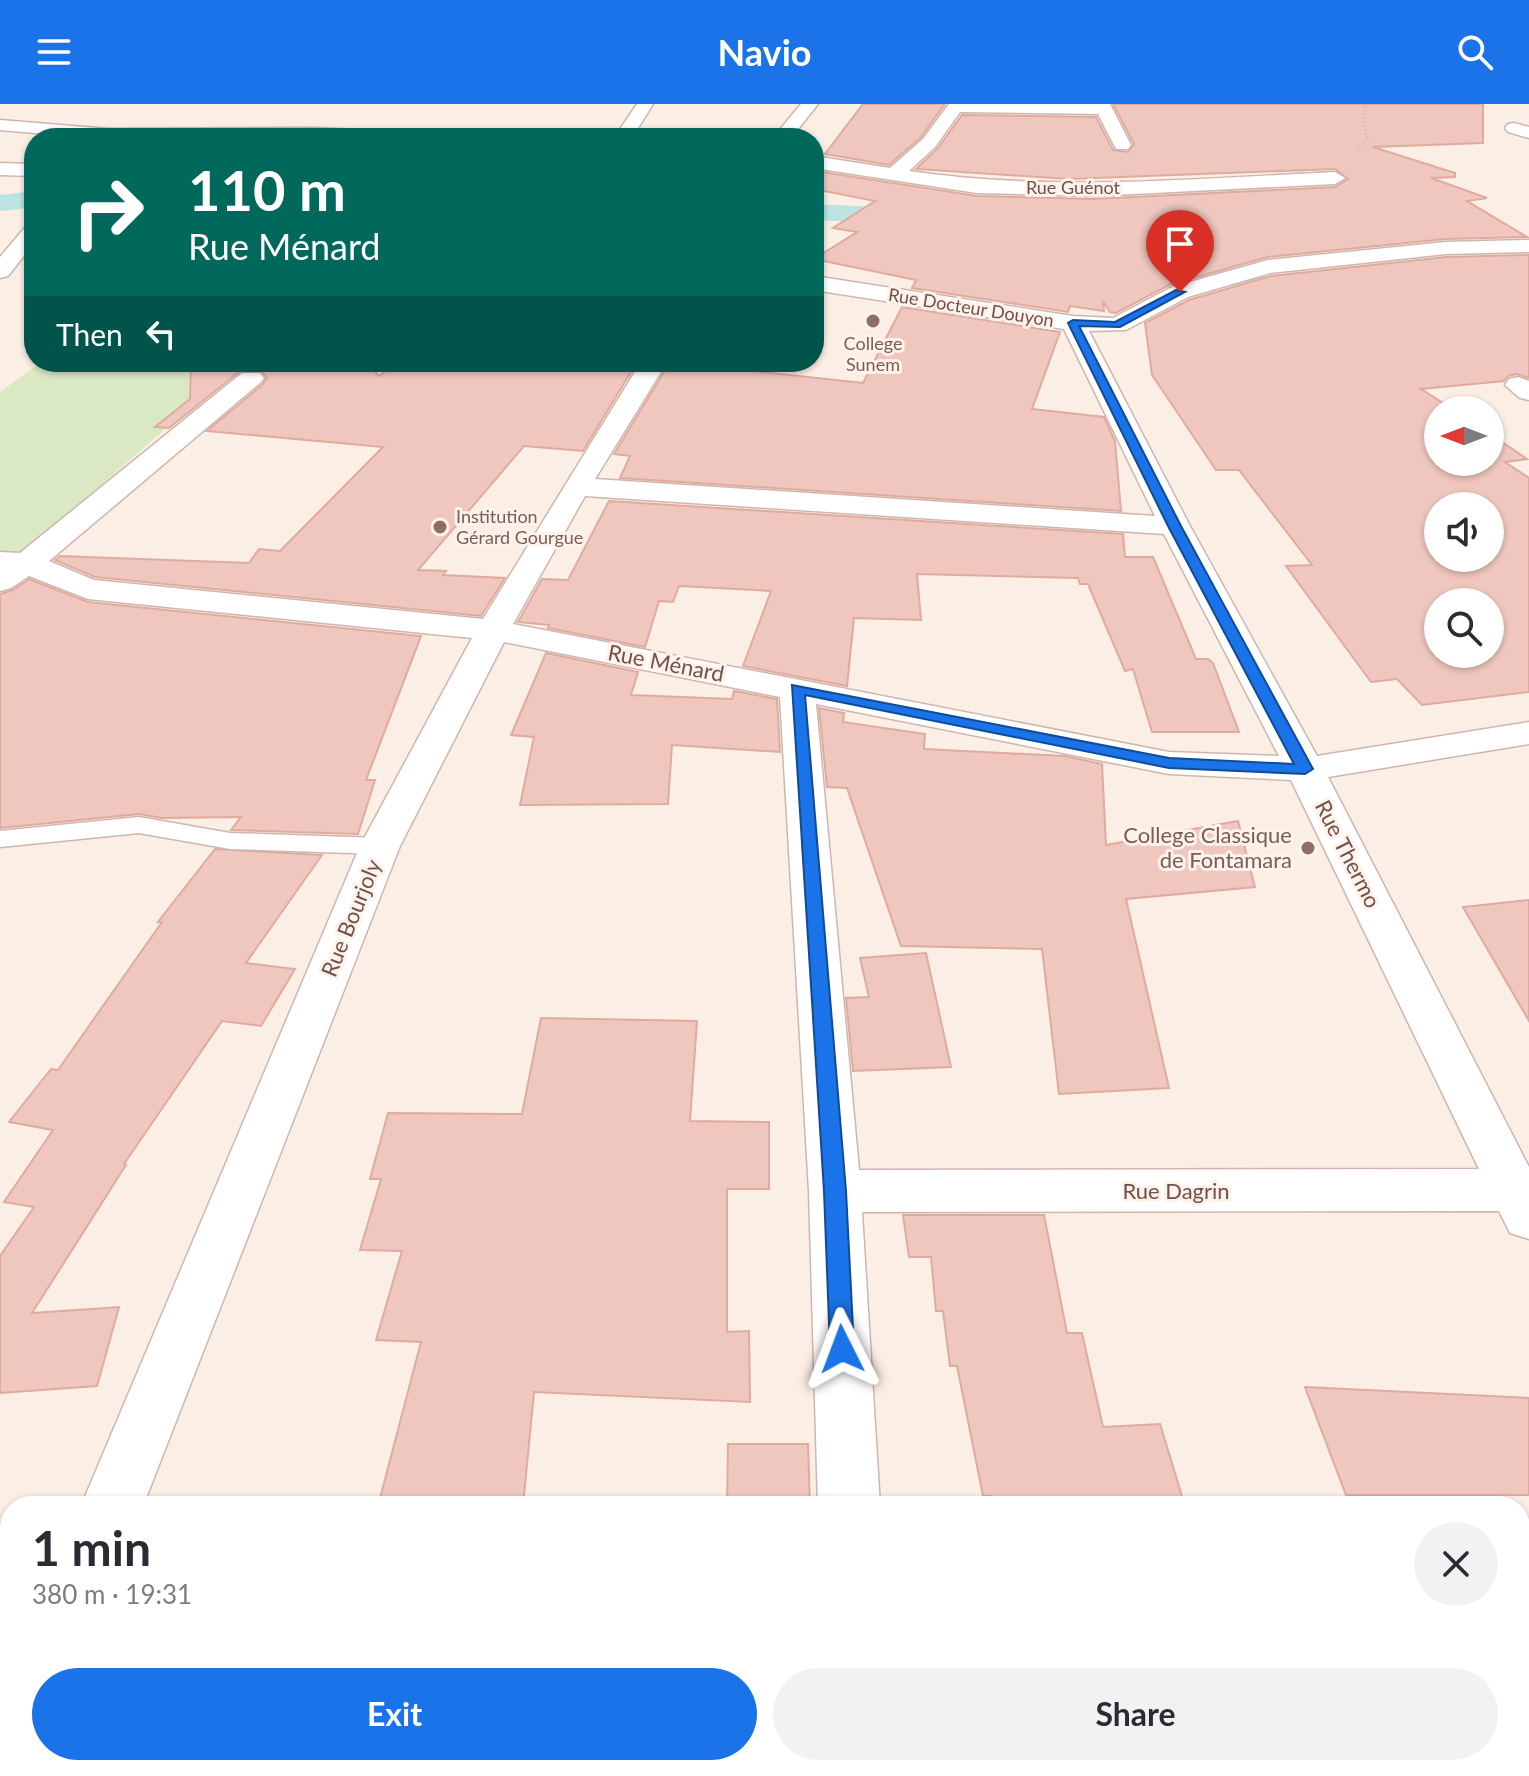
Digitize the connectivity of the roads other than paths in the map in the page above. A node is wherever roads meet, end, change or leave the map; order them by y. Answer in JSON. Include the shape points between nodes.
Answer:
{"nodes":[{"id":1,"x":645,"y":104,"type":"edge"},
{"id":2,"x":810,"y":104,"type":"edge"},
{"id":3,"x":1102,"y":106,"type":"edge"},
{"id":4,"x":0,"y":125,"type":"edge"},
{"id":5,"x":36,"y":128,"type":"edge"},
{"id":6,"x":629,"y":128,"type":"edge"},
{"id":7,"x":790,"y":128,"type":"edge"},
{"id":8,"x":1122,"y":145,"type":"dead end"},
{"id":9,"x":824,"y":164,"type":"edge"},
{"id":10,"x":0,"y":169,"type":"edge"},
{"id":11,"x":24,"y":170,"type":"edge"},
{"id":12,"x":892,"y":176,"type":"junction"},
{"id":13,"x":1335,"y":178,"type":"road end"},
{"id":14,"x":24,"y":241,"type":"edge"},
{"id":15,"x":1529,"y":246,"type":"edge"},
{"id":16,"x":0,"y":271,"type":"edge"},
{"id":17,"x":824,"y":285,"type":"edge"},
{"id":18,"x":1073,"y":323,"type":"junction"},
{"id":19,"x":648,"y":372,"type":"edge"},
{"id":20,"x":251,"y":378,"type":"dead end"},
{"id":21,"x":576,"y":487,"type":"junction"},
{"id":22,"x":1175,"y":526,"type":"junction"},
{"id":23,"x":9,"y":568,"type":"edge"},
{"id":24,"x":493,"y":630,"type":"junction"},
{"id":25,"x":797,"y":689,"type":"junction"},
{"id":26,"x":1529,"y":733,"type":"edge"},
{"id":27,"x":1305,"y":769,"type":"junction"},
{"id":28,"x":0,"y":839,"type":"edge"},
{"id":29,"x":380,"y":846,"type":"junction"},
{"id":30,"x":835,"y":1191,"type":"junction"},
{"id":31,"x":1523,"y":1204,"type":"edge"},
{"id":32,"x":116,"y":1496,"type":"edge"},
{"id":33,"x":849,"y":1496,"type":"edge"}],
"edges":[{"from":1,"to":6,"type":"street"},
{"from":2,"to":7,"type":"street"},
{"from":3,"to":8,"type":"street"},
{"from":3,"to":12,"type":"street","via":[[955,107],[929,143]]},
{"from":4,"to":5,"type":"street"},
{"from":9,"to":12,"type":"street","name":"Rue Guénot"},
{"from":10,"to":11,"type":"street"},
{"from":12,"to":13,"type":"street","name":"Rue Guénot","via":[[977,187],[1093,190]]},
{"from":14,"to":16,"type":"street"},
{"from":15,"to":18,"type":"street","name":"Rue Docteur Douyon","via":[[1446,248],[1268,267],[1180,292],[1117,325]]},
{"from":17,"to":18,"type":"street","name":"Rue Docteur Douyon"},
{"from":18,"to":22,"type":"street","name":"Rue Thermo"},
{"from":19,"to":21,"type":"street","name":"Rue Bourjoly"},
{"from":20,"to":23,"type":"street"},
{"from":21,"to":22,"type":"street"},
{"from":21,"to":24,"type":"street","name":"Rue Bourjoly"},
{"from":22,"to":27,"type":"street","name":"Rue Thermo"},
{"from":23,"to":24,"type":"street","name":"Rue Ménard","via":[[88,589]]},
{"from":24,"to":25,"type":"street","name":"Rue Ménard"},
{"from":24,"to":29,"type":"street","name":"Rue Bourjoly"},
{"from":25,"to":27,"type":"street","name":"Rue Ménard","via":[[1169,763]]},
{"from":25,"to":30,"type":"street"},
{"from":26,"to":27,"type":"street","name":"Rue Ménard"},
{"from":27,"to":31,"type":"street","name":"Rue Thermo"},
{"from":28,"to":29,"type":"lane","via":[[139,825],[230,841]]},
{"from":29,"to":32,"type":"street","name":"Rue Bourjoly"},
{"from":30,"to":31,"type":"street","name":"Rue Dagrin"},
{"from":30,"to":33,"type":"street"}]}
